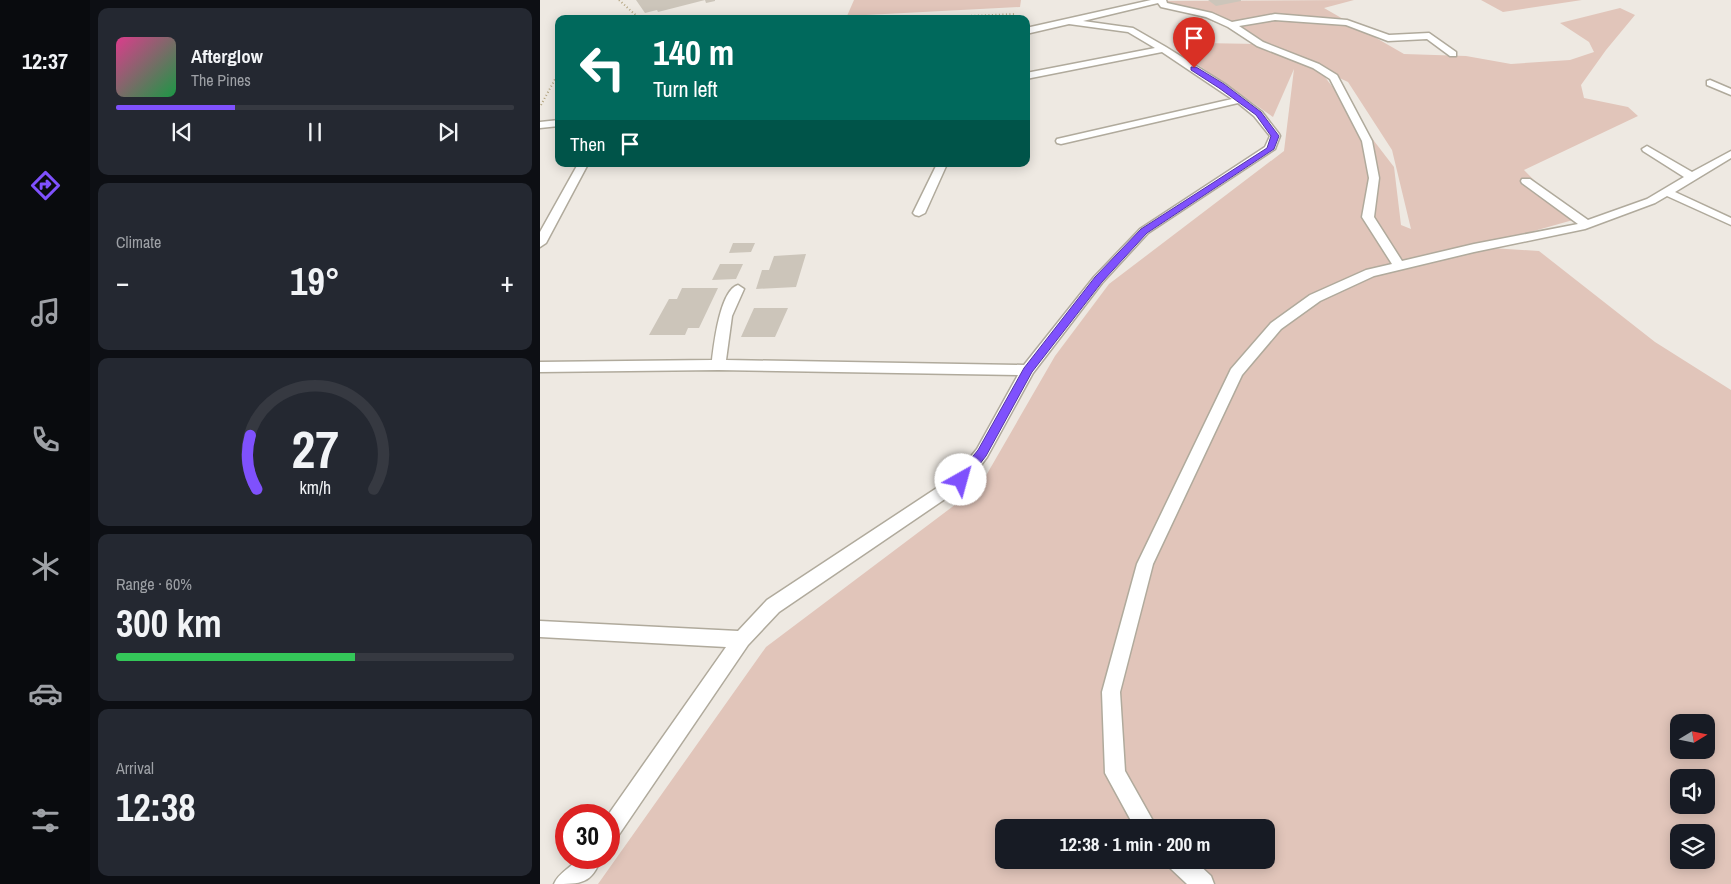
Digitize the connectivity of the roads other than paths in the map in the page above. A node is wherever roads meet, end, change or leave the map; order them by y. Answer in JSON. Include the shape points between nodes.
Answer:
{"nodes":[{"id":1,"x":1134,"y":0,"type":"edge"},
{"id":2,"x":1161,"y":0,"type":"edge"},
{"id":3,"x":1124,"y":8,"type":"junction"},
{"id":4,"x":1068,"y":21,"type":"junction"},
{"id":5,"x":1231,"y":25,"type":"junction"},
{"id":6,"x":1030,"y":30,"type":"edge"},
{"id":7,"x":1164,"y":49,"type":"junction"},
{"id":8,"x":1453,"y":54,"type":"dead end"},
{"id":9,"x":1030,"y":75,"type":"edge"},
{"id":10,"x":1710,"y":83,"type":"dead end"},
{"id":11,"x":1731,"y":92,"type":"edge"},
{"id":12,"x":1240,"y":100,"type":"junction"},
{"id":13,"x":555,"y":123,"type":"edge"},
{"id":14,"x":540,"y":125,"type":"edge"},
{"id":15,"x":1061,"y":141,"type":"dead end"},
{"id":16,"x":1646,"y":149,"type":"dead end"},
{"id":17,"x":1731,"y":154,"type":"edge"},
{"id":18,"x":581,"y":167,"type":"edge"},
{"id":19,"x":941,"y":167,"type":"edge"},
{"id":20,"x":1693,"y":178,"type":"junction"},
{"id":21,"x":1526,"y":181,"type":"dead end"},
{"id":22,"x":1667,"y":192,"type":"junction"},
{"id":23,"x":919,"y":213,"type":"dead end"},
{"id":24,"x":1731,"y":222,"type":"edge"},
{"id":25,"x":1587,"y":225,"type":"junction"},
{"id":26,"x":540,"y":243,"type":"edge"},
{"id":27,"x":1399,"y":266,"type":"junction"},
{"id":28,"x":738,"y":289,"type":"dead end"},
{"id":29,"x":718,"y":365,"type":"junction"},
{"id":30,"x":540,"y":367,"type":"edge"},
{"id":31,"x":1028,"y":370,"type":"junction"},
{"id":32,"x":540,"y":629,"type":"edge"},
{"id":33,"x":742,"y":640,"type":"junction"},
{"id":34,"x":620,"y":816,"type":"edge"},
{"id":35,"x":1142,"y":819,"type":"edge"},
{"id":36,"x":583,"y":869,"type":"edge"},
{"id":37,"x":1187,"y":869,"type":"edge"},
{"id":38,"x":565,"y":884,"type":"edge"},
{"id":39,"x":1203,"y":884,"type":"edge"}],
"edges":[{"from":1,"to":3,"type":"street"},
{"from":2,"to":3,"type":"street"},
{"from":2,"to":5,"type":"street","via":[[1164,4],[1209,15]]},
{"from":3,"to":4,"type":"street"},
{"from":4,"to":6,"type":"street"},
{"from":4,"to":7,"type":"street","via":[[1130,30]]},
{"from":5,"to":8,"type":"street","via":[[1275,17],[1347,23],[1388,38],[1429,36]]},
{"from":5,"to":27,"type":"street","via":[[1260,44],[1316,66],[1334,77],[1367,141],[1374,178],[1368,217]]},
{"from":7,"to":9,"type":"street"},
{"from":7,"to":12,"type":"street"},
{"from":10,"to":11,"type":"street"},
{"from":12,"to":15,"type":"street"},
{"from":12,"to":31,"type":"street","via":[[1258,114],[1275,136],[1270,149],[1144,231],[1098,280]]},
{"from":13,"to":14,"type":"street"},
{"from":16,"to":20,"type":"street"},
{"from":17,"to":20,"type":"street"},
{"from":18,"to":26,"type":"street"},
{"from":19,"to":23,"type":"street"},
{"from":20,"to":22,"type":"street"},
{"from":21,"to":25,"type":"street"},
{"from":22,"to":24,"type":"street"},
{"from":22,"to":25,"type":"street"},
{"from":25,"to":27,"type":"street"},
{"from":27,"to":35,"type":"street","via":[[1370,273],[1315,298],[1276,326],[1236,373],[1145,564],[1111,692],[1115,773]]},
{"from":28,"to":29,"type":"street","via":[[725,316]]},
{"from":29,"to":30,"type":"street"},
{"from":29,"to":31,"type":"street"},
{"from":31,"to":33,"type":"street","via":[[982,453],[961,480],[773,606]]},
{"from":32,"to":33,"type":"street"},
{"from":33,"to":34,"type":"street"},
{"from":36,"to":38,"type":"street"},
{"from":37,"to":39,"type":"street"}]}
